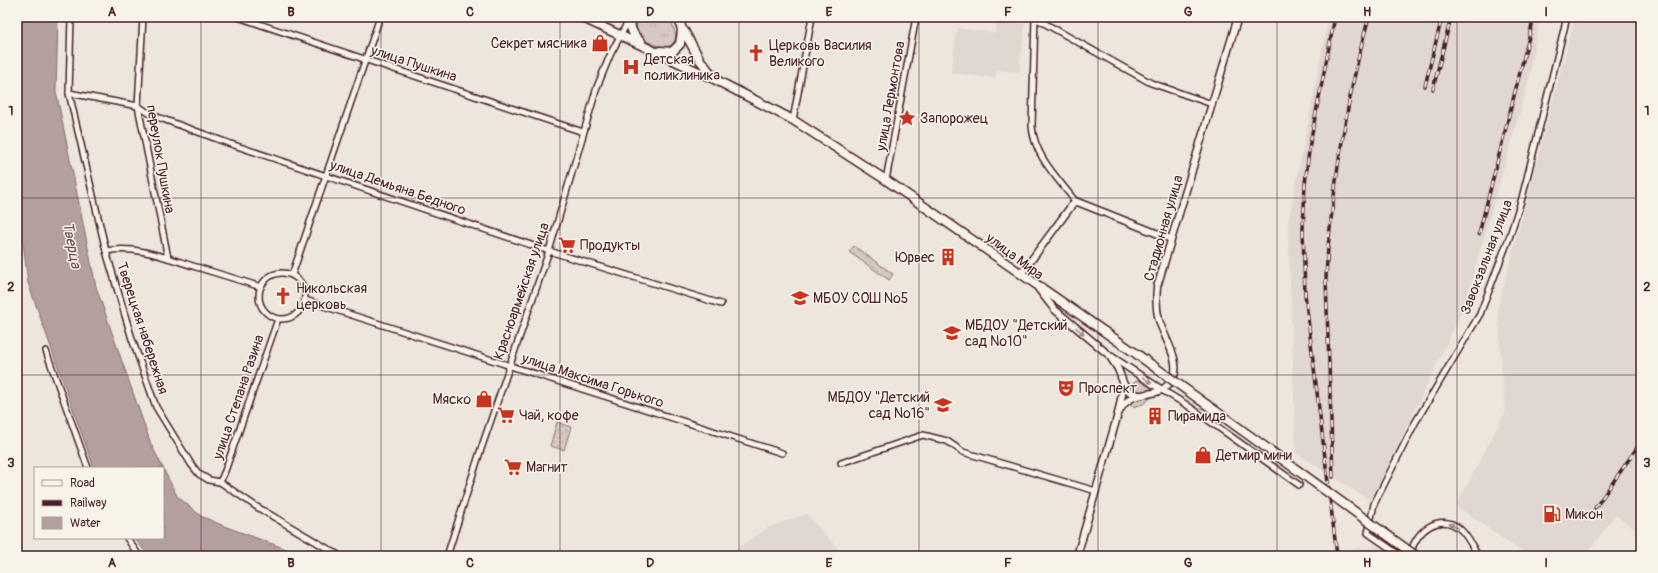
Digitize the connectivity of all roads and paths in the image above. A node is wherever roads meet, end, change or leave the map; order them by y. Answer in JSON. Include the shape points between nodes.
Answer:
{"nodes":[{"id":1,"x":71,"y":17,"type":"edge"},
{"id":2,"x":143,"y":17,"type":"edge"},
{"id":3,"x":238,"y":17,"type":"edge"},
{"id":4,"x":380,"y":17,"type":"edge"},
{"id":5,"x":581,"y":17,"type":"edge"},
{"id":6,"x":631,"y":17,"type":"edge"},
{"id":7,"x":812,"y":17,"type":"edge"},
{"id":8,"x":916,"y":17,"type":"edge"},
{"id":9,"x":1238,"y":17,"type":"edge"},
{"id":10,"x":1567,"y":17,"type":"edge"},
{"id":11,"x":1035,"y":18,"type":"edge"},
{"id":12,"x":679,"y":19,"type":"edge"},
{"id":13,"x":620,"y":35,"type":"junction"},
{"id":14,"x":649,"y":48,"type":"junction"},
{"id":15,"x":366,"y":60,"type":"junction"},
{"id":16,"x":716,"y":80,"type":"junction"},
{"id":17,"x":69,"y":93,"type":"junction"},
{"id":18,"x":1212,"y":104,"type":"junction"},
{"id":19,"x":138,"y":106,"type":"junction"},
{"id":20,"x":794,"y":120,"type":"junction"},
{"id":21,"x":583,"y":132,"type":"junction"},
{"id":22,"x":326,"y":176,"type":"junction"},
{"id":23,"x":886,"y":180,"type":"junction"},
{"id":24,"x":1075,"y":201,"type":"junction"},
{"id":25,"x":1171,"y":239,"type":"junction"},
{"id":26,"x":106,"y":251,"type":"junction"},
{"id":27,"x":549,"y":251,"type":"junction"},
{"id":28,"x":168,"y":258,"type":"junction"},
{"id":29,"x":292,"y":274,"type":"junction"},
{"id":30,"x":1021,"y":274,"type":"junction"},
{"id":31,"x":1034,"y":283,"type":"junction"},
{"id":32,"x":261,"y":287,"type":"junction"},
{"id":33,"x":305,"y":300,"type":"junction"},
{"id":34,"x":720,"y":304,"type":"dead end"},
{"id":35,"x":278,"y":318,"type":"junction"},
{"id":36,"x":46,"y":351,"type":"dead end"},
{"id":37,"x":1109,"y":355,"type":"junction"},
{"id":38,"x":509,"y":365,"type":"junction"},
{"id":39,"x":1124,"y":385,"type":"junction"},
{"id":40,"x":1162,"y":390,"type":"junction"},
{"id":41,"x":1139,"y":394,"type":"junction"},
{"id":42,"x":1118,"y":414,"type":"junction"},
{"id":43,"x":782,"y":453,"type":"dead end"},
{"id":44,"x":841,"y":463,"type":"dead end"},
{"id":45,"x":88,"y":467,"type":"edge"},
{"id":46,"x":220,"y":482,"type":"junction"},
{"id":47,"x":1299,"y":485,"type":"dead end"},
{"id":48,"x":1096,"y":491,"type":"junction"},
{"id":49,"x":128,"y":539,"type":"edge"},
{"id":50,"x":139,"y":556,"type":"edge"},
{"id":51,"x":340,"y":556,"type":"edge"},
{"id":52,"x":447,"y":556,"type":"edge"},
{"id":53,"x":1077,"y":556,"type":"edge"},
{"id":54,"x":1401,"y":556,"type":"edge"},
{"id":55,"x":1411,"y":556,"type":"edge"},
{"id":56,"x":1416,"y":556,"type":"edge"},
{"id":57,"x":1478,"y":556,"type":"edge"}],
"edges":[{"from":1,"to":17,"type":"street","name":"Тверецкая набережная"},
{"from":2,"to":19,"type":"street","name":"переулок Пушкина"},
{"from":3,"to":15,"type":"street","name":"улица Пушкина"},
{"from":4,"to":15,"type":"street"},
{"from":5,"to":13,"type":"main road"},
{"from":6,"to":13,"type":"street","name":"Красноармейская улица"},
{"from":6,"to":14,"type":"main road","via":[[634,35]]},
{"from":7,"to":20,"type":"street"},
{"from":8,"to":23,"type":"street","name":"улица Лермонтова"},
{"from":9,"to":18,"type":"street","name":"Стадионная улица"},
{"from":10,"to":54,"type":"street","name":"Завокзальная улица","via":[[1522,198],[1480,314],[1415,423],[1374,504],[1368,533]]},
{"from":11,"to":18,"type":"street","via":[[1151,83]]},
{"from":11,"to":24,"type":"street","via":[[1033,138],[1042,158]]},
{"from":12,"to":14,"type":"main road","via":[[682,40],[676,49],[666,52]]},
{"from":12,"to":16,"type":"main road","name":"улица Мира","via":[[694,51]]},
{"from":13,"to":14,"type":"main road"},
{"from":13,"to":21,"type":"street","name":"Красноармейская улица","via":[[597,87]]},
{"from":14,"to":16,"type":"main road","name":"улица Мира"},
{"from":15,"to":21,"type":"street","name":"улица Пушкина"},
{"from":15,"to":22,"type":"street"},
{"from":16,"to":20,"type":"main road","name":"улица Мира"},
{"from":17,"to":19,"type":"street","name":"улица Демьяна Бедного"},
{"from":17,"to":26,"type":"street","name":"Тверецкая набережная"},
{"from":18,"to":25,"type":"street","name":"Стадионная улица"},
{"from":19,"to":22,"type":"street","name":"улица Демьяна Бедного","via":[[152,115]]},
{"from":19,"to":28,"type":"street","name":"переулок Пушкина"},
{"from":20,"to":23,"type":"main road","name":"улица Мира"},
{"from":21,"to":27,"type":"street","name":"Красноармейская улица"},
{"from":22,"to":27,"type":"street","name":"улица Демьяна Бедного"},
{"from":22,"to":29,"type":"street"},
{"from":23,"to":30,"type":"main road","name":"улица Мира"},
{"from":24,"to":25,"type":"street"},
{"from":24,"to":30,"type":"street"},
{"from":25,"to":40,"type":"street","name":"Стадионная улица","via":[[1158,282],[1156,303],[1158,320],[1174,358],[1175,371],[1173,379]]},
{"from":26,"to":28,"type":"street","via":[[131,249]]},
{"from":26,"to":46,"type":"street","name":"Тверецкая набережная","via":[[156,407],[199,474],[209,480]]},
{"from":27,"to":34,"type":"street","name":"улица Демьяна Бедного"},
{"from":27,"to":38,"type":"street","name":"Красноармейская улица"},
{"from":28,"to":32,"type":"street"},
{"from":29,"to":32,"type":"street","via":[[274,274],[268,277]]},
{"from":29,"to":33,"type":"street","via":[[301,282],[306,294]]},
{"from":30,"to":31,"type":"main road","name":"улица Мира"},
{"from":31,"to":37,"type":"street","name":"улица Мира","one_way":true,"via":[[1054,309]]},
{"from":31,"to":56,"type":"main road","bridge":true},
{"from":32,"to":35,"type":"street","via":[[259,294],[262,307]]},
{"from":33,"to":35,"type":"street","via":[[296,315]]},
{"from":33,"to":38,"type":"street","name":"улица Максима Горького"},
{"from":35,"to":46,"type":"street","name":"улица Степана Разина"},
{"from":36,"to":45,"type":"street"},
{"from":37,"to":39,"type":"street","name":"улица Мира"},
{"from":37,"to":40,"type":"street","one_way":true},
{"from":38,"to":43,"type":"street","name":"улица Максима Горького"},
{"from":38,"to":52,"type":"street","name":"Красноармейская улица"},
{"from":39,"to":41,"type":"street","via":[[1130,392]]},
{"from":39,"to":42,"type":"street"},
{"from":40,"to":41,"type":"street","via":[[1151,394]]},
{"from":40,"to":47,"type":"street"},
{"from":41,"to":42,"type":"street","via":[[1126,402]]},
{"from":42,"to":48,"type":"street"},
{"from":44,"to":48,"type":"street","via":[[923,435],[947,442],[964,452]]},
{"from":46,"to":51,"type":"street","name":"Тверецкая набережная"},
{"from":48,"to":53,"type":"street"},
{"from":49,"to":50,"type":"street"},
{"from":57,"to":55,"type":"street","one_way":true,"via":[[1461,530],[1445,522],[1436,523],[1421,533],[1414,542]]}]}
